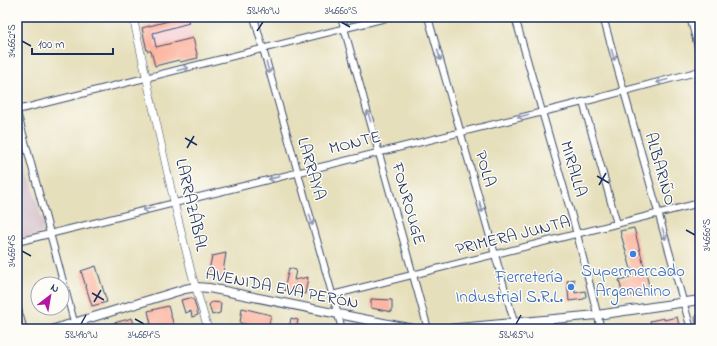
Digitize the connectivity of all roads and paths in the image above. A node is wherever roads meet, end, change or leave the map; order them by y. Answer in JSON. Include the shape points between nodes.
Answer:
{"nodes":[{"id":1,"x":133,"y":17,"type":"edge"},
{"id":2,"x":254,"y":17,"type":"edge"},
{"id":3,"x":341,"y":17,"type":"edge"},
{"id":4,"x":390,"y":17,"type":"edge"},
{"id":5,"x":428,"y":17,"type":"edge"},
{"id":6,"x":515,"y":17,"type":"edge"},
{"id":7,"x":603,"y":17,"type":"edge"},
{"id":8,"x":690,"y":17,"type":"edge"},
{"id":9,"x":344,"y":28,"type":"junction"},
{"id":10,"x":263,"y":49,"type":"junction"},
{"id":11,"x":700,"y":54,"type":"edge"},
{"id":12,"x":700,"y":71,"type":"edge"},
{"id":13,"x":146,"y":78,"type":"junction"},
{"id":14,"x":623,"y":91,"type":"junction"},
{"id":15,"x":583,"y":102,"type":"junction"},
{"id":16,"x":17,"y":111,"type":"edge"},
{"id":17,"x":542,"y":111,"type":"junction"},
{"id":18,"x":460,"y":131,"type":"junction"},
{"id":19,"x":379,"y":152,"type":"junction"},
{"id":20,"x":297,"y":172,"type":"junction"},
{"id":21,"x":174,"y":202,"type":"junction"},
{"id":22,"x":700,"y":203,"type":"edge"},
{"id":23,"x":658,"y":213,"type":"junction"},
{"id":24,"x":617,"y":224,"type":"junction"},
{"id":25,"x":50,"y":233,"type":"junction"},
{"id":26,"x":577,"y":234,"type":"junction"},
{"id":27,"x":17,"y":242,"type":"edge"},
{"id":28,"x":495,"y":255,"type":"junction"},
{"id":29,"x":414,"y":275,"type":"junction"},
{"id":30,"x":196,"y":287,"type":"junction"},
{"id":31,"x":332,"y":295,"type":"junction"},
{"id":32,"x":700,"y":300,"type":"edge"},
{"id":33,"x":683,"y":302,"type":"junction"},
{"id":34,"x":338,"y":314,"type":"junction"},
{"id":35,"x":597,"y":314,"type":"junction"},
{"id":36,"x":75,"y":326,"type":"edge"},
{"id":37,"x":515,"y":326,"type":"edge"},
{"id":38,"x":484,"y":327,"type":"edge"},
{"id":39,"x":54,"y":329,"type":"edge"},
{"id":40,"x":208,"y":329,"type":"edge"},
{"id":41,"x":342,"y":329,"type":"edge"},
{"id":42,"x":412,"y":329,"type":"edge"},
{"id":43,"x":428,"y":329,"type":"edge"},
{"id":44,"x":448,"y":329,"type":"edge"},
{"id":45,"x":601,"y":329,"type":"edge"},
{"id":46,"x":691,"y":329,"type":"edge"}],
"edges":[{"from":1,"to":13,"type":"street","name":"LARRAZÁBAL"},
{"from":2,"to":10,"type":"street","name":"LARRAYA"},
{"from":3,"to":9,"type":"street","name":"FONROUGE"},
{"from":4,"to":9,"type":"street"},
{"from":5,"to":18,"type":"street","name":"POLA","one_way":true},
{"from":6,"to":17,"type":"street","name":"MIRALLA"},
{"from":7,"to":14,"type":"street","name":"ALBARIÑO","one_way":true},
{"from":8,"to":11,"type":"street"},
{"from":9,"to":10,"type":"street"},
{"from":19,"to":9,"type":"street","name":"FONROUGE","one_way":true},
{"from":13,"to":10,"type":"street","one_way":true},
{"from":10,"to":20,"type":"street","name":"LARRAYA","one_way":true},
{"from":12,"to":14,"type":"street","name":"MONTE","one_way":true},
{"from":13,"to":16,"type":"street"},
{"from":13,"to":21,"type":"street","name":"LARRAZÁBAL"},
{"from":14,"to":15,"type":"street","name":"MONTE"},
{"from":14,"to":23,"type":"street","name":"ALBARIÑO"},
{"from":15,"to":17,"type":"street","name":"MONTE"},
{"from":15,"to":24,"type":"street"},
{"from":16,"to":25,"type":"street"},
{"from":17,"to":18,"type":"street","name":"MONTE","one_way":true},
{"from":17,"to":26,"type":"street","name":"MIRALLA"},
{"from":18,"to":19,"type":"street","name":"MONTE"},
{"from":18,"to":28,"type":"street","name":"POLA","one_way":true},
{"from":19,"to":20,"type":"street","name":"MONTE"},
{"from":19,"to":29,"type":"street","name":"FONROUGE"},
{"from":20,"to":21,"type":"street","name":"MONTE","one_way":true},
{"from":20,"to":31,"type":"street","name":"LARRAYA","one_way":true},
{"from":21,"to":25,"type":"street","name":"MONTE","one_way":true},
{"from":21,"to":30,"type":"street","name":"LARRAZÁBAL"},
{"from":22,"to":23,"type":"street","name":"PRIMERA JUNTA"},
{"from":23,"to":24,"type":"street","name":"PRIMERA JUNTA"},
{"from":23,"to":33,"type":"street","name":"ALBARIÑO","one_way":true},
{"from":24,"to":26,"type":"street","name":"PRIMERA JUNTA"},
{"from":25,"to":27,"type":"street","name":"MONTE"},
{"from":25,"to":36,"type":"street"},
{"from":26,"to":28,"type":"street","name":"PRIMERA JUNTA"},
{"from":26,"to":35,"type":"street","name":"MIRALLA"},
{"from":28,"to":29,"type":"street","name":"PRIMERA JUNTA"},
{"from":28,"to":37,"type":"street","name":"POLA"},
{"from":29,"to":31,"type":"street","name":"PRIMERA JUNTA"},
{"from":29,"to":43,"type":"street","name":"FONROUGE"},
{"from":30,"to":34,"type":"main road","name":"AVENIDA EVA PERÓN"},
{"from":30,"to":36,"type":"main road","name":"AVENIDA EVA PERÓN"},
{"from":30,"to":40,"type":"street","name":"LARRAZÁBAL"},
{"from":31,"to":34,"type":"street","name":"LARRAYA"},
{"from":32,"to":33,"type":"main road"},
{"from":33,"to":35,"type":"main road"},
{"from":33,"to":46,"type":"street","name":"ALBARIÑO"},
{"from":34,"to":41,"type":"street","name":"LARRAYA"},
{"from":34,"to":42,"type":"main road","name":"AVENIDA EVA PERÓN"},
{"from":35,"to":37,"type":"main road"},
{"from":35,"to":45,"type":"street","name":"MIRALLA"},
{"from":36,"to":39,"type":"main road","name":"AVENIDA EVA PERÓN"},
{"from":37,"to":38,"type":"main road"},
{"from":38,"to":44,"type":"main road"}]}
